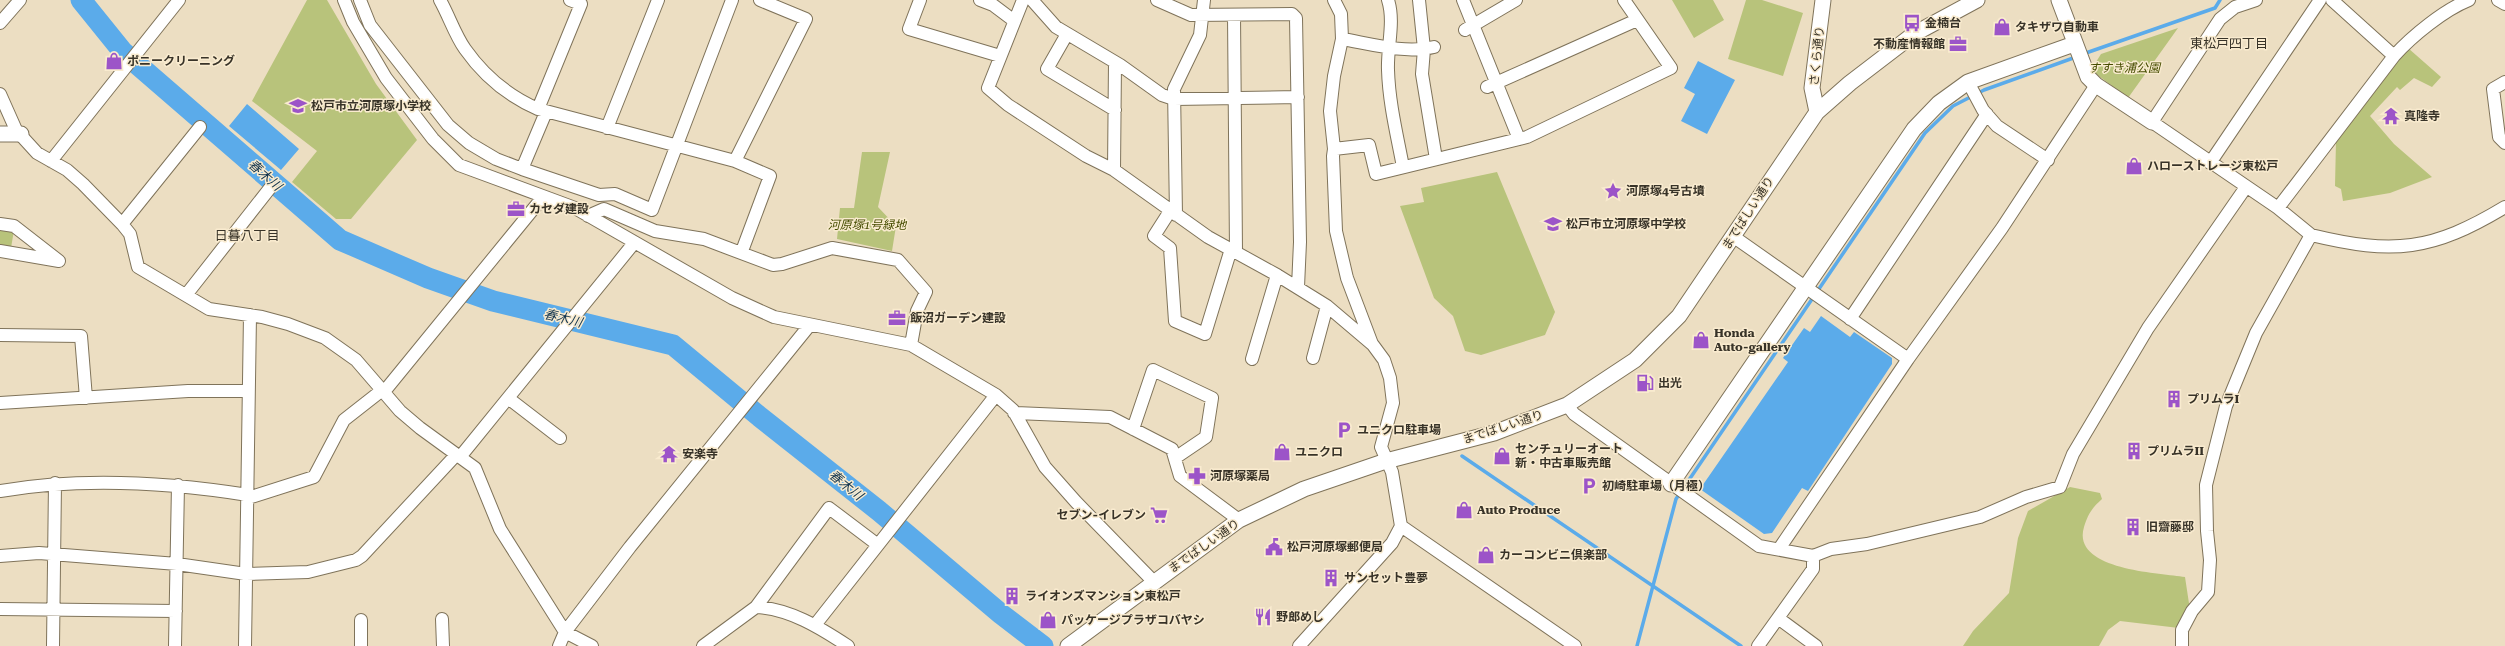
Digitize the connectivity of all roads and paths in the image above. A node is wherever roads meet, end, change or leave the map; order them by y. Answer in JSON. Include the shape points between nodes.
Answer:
{"nodes":[{"id":1,"x":20,"y":0,"type":"edge"},
{"id":2,"x":179,"y":0,"type":"edge"},
{"id":3,"x":344,"y":0,"type":"edge"},
{"id":4,"x":360,"y":0,"type":"edge"},
{"id":5,"x":658,"y":0,"type":"edge"},
{"id":6,"x":732,"y":0,"type":"edge"},
{"id":7,"x":760,"y":0,"type":"edge"},
{"id":8,"x":920,"y":0,"type":"edge"},
{"id":9,"x":980,"y":0,"type":"edge"},
{"id":10,"x":1023,"y":0,"type":"edge"},
{"id":11,"x":1032,"y":0,"type":"edge"},
{"id":12,"x":1157,"y":0,"type":"edge"},
{"id":13,"x":1204,"y":0,"type":"edge"},
{"id":14,"x":1334,"y":0,"type":"edge"},
{"id":15,"x":1388,"y":0,"type":"edge"},
{"id":16,"x":1419,"y":0,"type":"edge"},
{"id":17,"x":1463,"y":0,"type":"edge"},
{"id":18,"x":1516,"y":0,"type":"edge"},
{"id":19,"x":1624,"y":0,"type":"edge"},
{"id":20,"x":1823,"y":0,"type":"edge"},
{"id":21,"x":1977,"y":0,"type":"edge"},
{"id":22,"x":2059,"y":0,"type":"edge"},
{"id":23,"x":2256,"y":0,"type":"edge"},
{"id":24,"x":2320,"y":0,"type":"edge"},
{"id":25,"x":2332,"y":0,"type":"edge"},
{"id":26,"x":2469,"y":0,"type":"edge"},
{"id":27,"x":2498,"y":0,"type":"edge"},
{"id":28,"x":442,"y":1,"type":"edge"},
{"id":29,"x":578,"y":1,"type":"edge"},
{"id":30,"x":2505,"y":4,"type":"edge"},
{"id":31,"x":1234,"y":15,"type":"junction"},
{"id":32,"x":1203,"y":16,"type":"junction"},
{"id":33,"x":1013,"y":20,"type":"junction"},
{"id":34,"x":1637,"y":20,"type":"junction"},
{"id":35,"x":0,"y":24,"type":"edge"},
{"id":36,"x":1469,"y":27,"type":"junction"},
{"id":37,"x":1067,"y":34,"type":"junction"},
{"id":38,"x":1342,"y":39,"type":"junction"},
{"id":39,"x":1388,"y":47,"type":"junction"},
{"id":40,"x":1429,"y":48,"type":"junction"},
{"id":41,"x":2077,"y":51,"type":"junction"},
{"id":42,"x":1000,"y":56,"type":"junction"},
{"id":43,"x":2394,"y":56,"type":"junction"},
{"id":44,"x":1115,"y":62,"type":"junction"},
{"id":45,"x":2505,"y":82,"type":"edge"},
{"id":46,"x":2096,"y":85,"type":"junction"},
{"id":47,"x":1492,"y":86,"type":"junction"},
{"id":48,"x":1972,"y":90,"type":"junction"},
{"id":49,"x":0,"y":94,"type":"edge"},
{"id":50,"x":1298,"y":97,"type":"junction"},
{"id":51,"x":1234,"y":98,"type":"junction"},
{"id":52,"x":1174,"y":99,"type":"junction"},
{"id":53,"x":542,"y":110,"type":"junction"},
{"id":54,"x":1115,"y":110,"type":"junction"},
{"id":55,"x":1817,"y":112,"type":"junction"},
{"id":56,"x":1987,"y":114,"type":"junction"},
{"id":57,"x":2152,"y":122,"type":"junction"},
{"id":58,"x":200,"y":127,"type":"dead end"},
{"id":59,"x":607,"y":128,"type":"junction"},
{"id":60,"x":0,"y":134,"type":"edge"},
{"id":61,"x":21,"y":134,"type":"junction"},
{"id":62,"x":1519,"y":138,"type":"junction"},
{"id":63,"x":2505,"y":143,"type":"edge"},
{"id":64,"x":676,"y":146,"type":"junction"},
{"id":65,"x":1334,"y":149,"type":"junction"},
{"id":66,"x":1436,"y":159,"type":"junction"},
{"id":67,"x":2048,"y":160,"type":"junction"},
{"id":68,"x":51,"y":161,"type":"junction"},
{"id":69,"x":735,"y":161,"type":"junction"},
{"id":70,"x":2210,"y":163,"type":"junction"},
{"id":71,"x":1403,"y":167,"type":"junction"},
{"id":72,"x":522,"y":169,"type":"junction"},
{"id":73,"x":1114,"y":170,"type":"junction"},
{"id":74,"x":2246,"y":187,"type":"junction"},
{"id":75,"x":270,"y":188,"type":"dead end"},
{"id":76,"x":543,"y":197,"type":"junction"},
{"id":77,"x":2505,"y":207,"type":"edge"},
{"id":78,"x":2278,"y":208,"type":"junction"},
{"id":79,"x":1173,"y":213,"type":"junction"},
{"id":80,"x":588,"y":216,"type":"junction"},
{"id":81,"x":0,"y":224,"type":"edge"},
{"id":82,"x":122,"y":224,"type":"junction"},
{"id":83,"x":2311,"y":235,"type":"junction"},
{"id":84,"x":1734,"y":237,"type":"junction"},
{"id":85,"x":634,"y":243,"type":"junction"},
{"id":86,"x":0,"y":250,"type":"edge"},
{"id":87,"x":742,"y":251,"type":"junction"},
{"id":88,"x":1234,"y":251,"type":"junction"},
{"id":89,"x":1277,"y":275,"type":"junction"},
{"id":90,"x":1298,"y":287,"type":"junction"},
{"id":91,"x":1813,"y":291,"type":"junction"},
{"id":92,"x":186,"y":295,"type":"junction"},
{"id":93,"x":1327,"y":306,"type":"junction"},
{"id":94,"x":250,"y":315,"type":"junction"},
{"id":95,"x":1850,"y":319,"type":"junction"},
{"id":96,"x":810,"y":326,"type":"junction"},
{"id":97,"x":0,"y":335,"type":"edge"},
{"id":98,"x":911,"y":345,"type":"junction"},
{"id":99,"x":1373,"y":345,"type":"junction"},
{"id":100,"x":1313,"y":358,"type":"dead end"},
{"id":101,"x":1252,"y":359,"type":"dead end"},
{"id":102,"x":1908,"y":359,"type":"junction"},
{"id":103,"x":248,"y":391,"type":"junction"},
{"id":104,"x":382,"y":392,"type":"junction"},
{"id":105,"x":996,"y":395,"type":"junction"},
{"id":106,"x":86,"y":398,"type":"junction"},
{"id":107,"x":508,"y":398,"type":"junction"},
{"id":108,"x":0,"y":403,"type":"edge"},
{"id":109,"x":1566,"y":405,"type":"junction"},
{"id":110,"x":1014,"y":413,"type":"junction"},
{"id":111,"x":1133,"y":429,"type":"junction"},
{"id":112,"x":560,"y":438,"type":"dead end"},
{"id":113,"x":458,"y":456,"type":"junction"},
{"id":114,"x":1176,"y":458,"type":"junction"},
{"id":115,"x":1386,"y":461,"type":"junction"},
{"id":116,"x":54,"y":483,"type":"junction"},
{"id":117,"x":178,"y":485,"type":"junction"},
{"id":118,"x":1673,"y":486,"type":"junction"},
{"id":119,"x":0,"y":491,"type":"edge"},
{"id":120,"x":248,"y":496,"type":"junction"},
{"id":121,"x":1239,"y":520,"type":"junction"},
{"id":122,"x":1401,"y":526,"type":"junction"},
{"id":123,"x":878,"y":544,"type":"junction"},
{"id":124,"x":1779,"y":549,"type":"junction"},
{"id":125,"x":54,"y":555,"type":"junction"},
{"id":126,"x":0,"y":556,"type":"edge"},
{"id":127,"x":1814,"y":556,"type":"junction"},
{"id":128,"x":177,"y":564,"type":"junction"},
{"id":129,"x":246,"y":574,"type":"junction"},
{"id":130,"x":1154,"y":581,"type":"junction"},
{"id":131,"x":756,"y":607,"type":"junction"},
{"id":132,"x":0,"y":609,"type":"edge"},
{"id":133,"x":53,"y":610,"type":"junction"},
{"id":134,"x":176,"y":611,"type":"junction"},
{"id":135,"x":1778,"y":618,"type":"junction"},
{"id":136,"x":442,"y":619,"type":"dead end"},
{"id":137,"x":361,"y":620,"type":"dead end"},
{"id":138,"x":815,"y":625,"type":"junction"},
{"id":139,"x":565,"y":632,"type":"junction"},
{"id":140,"x":1072,"y":643,"type":"edge"},
{"id":141,"x":53,"y":646,"type":"edge"},
{"id":142,"x":175,"y":646,"type":"edge"},
{"id":143,"x":245,"y":646,"type":"edge"},
{"id":144,"x":361,"y":646,"type":"edge"},
{"id":145,"x":443,"y":646,"type":"edge"},
{"id":146,"x":559,"y":646,"type":"edge"},
{"id":147,"x":592,"y":646,"type":"edge"},
{"id":148,"x":703,"y":646,"type":"edge"},
{"id":149,"x":848,"y":646,"type":"edge"},
{"id":150,"x":1299,"y":646,"type":"edge"},
{"id":151,"x":1575,"y":646,"type":"edge"},
{"id":152,"x":1758,"y":646,"type":"edge"},
{"id":153,"x":1816,"y":646,"type":"edge"},
{"id":154,"x":2182,"y":646,"type":"edge"}],
"edges":[{"from":1,"to":35,"type":"street"},
{"from":2,"to":68,"type":"street"},
{"from":3,"to":76,"type":"street","via":[[353,22],[386,78],[433,139],[459,165]]},
{"from":4,"to":72,"type":"street","via":[[370,25],[448,125],[469,143],[496,159]]},
{"from":5,"to":59,"type":"street"},
{"from":6,"to":64,"type":"street"},
{"from":7,"to":69,"type":"street","via":[[806,19]]},
{"from":8,"to":42,"type":"street","via":[[909,29]]},
{"from":9,"to":33,"type":"street","via":[[993,5]]},
{"from":10,"to":33,"type":"street"},
{"from":11,"to":37,"type":"street","via":[[1056,27]]},
{"from":12,"to":32,"type":"street","via":[[1191,15]]},
{"from":13,"to":32,"type":"street"},
{"from":14,"to":38,"type":"street","via":[[1341,14]]},
{"from":15,"to":39,"type":"street","via":[[1392,11]]},
{"from":16,"to":40,"type":"street"},
{"from":17,"to":36,"type":"street"},
{"from":18,"to":36,"type":"street"},
{"from":19,"to":34,"type":"street"},
{"from":20,"to":55,"type":"street","name":"さくら通り","via":[[1812,88]]},
{"from":21,"to":55,"type":"street","name":"までばしい通り","via":[[1914,34]]},
{"from":22,"to":41,"type":"street"},
{"from":23,"to":57,"type":"street","via":[[2235,7],[2220,19]]},
{"from":24,"to":70,"type":"street"},
{"from":25,"to":43,"type":"street"},
{"from":26,"to":43,"type":"street","via":[[2459,4],[2406,42]]},
{"from":27,"to":30,"type":"street"},
{"from":28,"to":53,"type":"street","via":[[465,49],[498,86]]},
{"from":29,"to":53,"type":"street"},
{"from":31,"to":32,"type":"street"},
{"from":31,"to":50,"type":"street","via":[[1292,14],[1296,18]]},
{"from":31,"to":51,"type":"street"},
{"from":32,"to":52,"type":"street","via":[[1200,35],[1174,89]]},
{"from":33,"to":42,"type":"street"},
{"from":34,"to":47,"type":"street"},
{"from":34,"to":62,"type":"street","via":[[1671,68],[1604,102]]},
{"from":36,"to":47,"type":"street"},
{"from":37,"to":44,"type":"street"},
{"from":37,"to":54,"type":"street","via":[[1046,69]]},
{"from":38,"to":39,"type":"street"},
{"from":38,"to":65,"type":"street","via":[[1330,111]]},
{"from":39,"to":40,"type":"street"},
{"from":39,"to":71,"type":"street","via":[[1388,85]]},
{"from":40,"to":66,"type":"street","via":[[1422,74],[1431,101]]},
{"from":41,"to":46,"type":"street","via":[[2088,77]]},
{"from":41,"to":48,"type":"street"},
{"from":42,"to":73,"type":"street","via":[[988,88],[1014,109],[1086,156]]},
{"from":43,"to":78,"type":"street"},
{"from":44,"to":52,"type":"street","via":[[1162,95]]},
{"from":44,"to":54,"type":"street"},
{"from":45,"to":63,"type":"street","via":[[2493,89],[2499,137]]},
{"from":46,"to":57,"type":"street"},
{"from":46,"to":67,"type":"street"},
{"from":47,"to":62,"type":"street"},
{"from":48,"to":56,"type":"street"},
{"from":48,"to":91,"type":"street","via":[[1939,103],[1914,129]]},
{"from":49,"to":61,"type":"street","via":[[16,130]]},
{"from":50,"to":51,"type":"street"},
{"from":50,"to":90,"type":"street"},
{"from":51,"to":52,"type":"street"},
{"from":51,"to":88,"type":"street"},
{"from":52,"to":79,"type":"street"},
{"from":53,"to":59,"type":"street"},
{"from":53,"to":72,"type":"street"},
{"from":54,"to":73,"type":"street"},
{"from":55,"to":84,"type":"street","name":"までばしい通り"},
{"from":56,"to":67,"type":"street","via":[[1997,126]]},
{"from":56,"to":95,"type":"street"},
{"from":57,"to":70,"type":"street"},
{"from":58,"to":82,"type":"street"},
{"from":59,"to":64,"type":"street"},
{"from":60,"to":61,"type":"street"},
{"from":61,"to":68,"type":"street","via":[[37,153]]},
{"from":62,"to":66,"type":"street"},
{"from":64,"to":69,"type":"street"},
{"from":64,"to":72,"type":"street","via":[[652,210],[616,194],[599,195]]},
{"from":65,"to":71,"type":"street","via":[[1369,145],[1376,174]]},
{"from":65,"to":99,"type":"street","via":[[1332,156],[1336,231],[1347,278]]},
{"from":66,"to":71,"type":"street"},
{"from":67,"to":102,"type":"street"},
{"from":68,"to":82,"type":"street","via":[[83,184]]},
{"from":69,"to":87,"type":"street","via":[[770,176]]},
{"from":70,"to":74,"type":"street"},
{"from":73,"to":79,"type":"street"},
{"from":74,"to":78,"type":"street"},
{"from":74,"to":127,"type":"street","via":[[2148,328],[2073,454],[2060,487],[2026,497],[1980,517],[1867,544],[1831,549]]},
{"from":75,"to":92,"type":"street"},
{"from":76,"to":80,"type":"street"},
{"from":76,"to":104,"type":"street"},
{"from":77,"to":83,"type":"street","via":[[2476,225],[2423,245],[2369,247]]},
{"from":78,"to":83,"type":"street"},
{"from":79,"to":88,"type":"street"},
{"from":79,"to":88,"type":"street","via":[[1154,236],[1170,248],[1175,321],[1204,334]]},
{"from":80,"to":85,"type":"street"},
{"from":80,"to":87,"type":"street","via":[[604,210],[655,231],[704,238]]},
{"from":81,"to":86,"type":"street","via":[[14,226],[59,261]]},
{"from":82,"to":92,"type":"street","via":[[130,234],[138,267]]},
{"from":83,"to":154,"type":"street","via":[[2256,333],[2226,406],[2206,484],[2210,560],[2208,592],[2192,611],[2182,630]]},
{"from":84,"to":91,"type":"street"},
{"from":84,"to":109,"type":"street","name":"までばしい通り","via":[[1679,316],[1635,360]]},
{"from":85,"to":96,"type":"street","via":[[732,298],[774,317]]},
{"from":85,"to":107,"type":"street"},
{"from":87,"to":98,"type":"street","via":[[773,265],[832,248],[898,260],[926,292],[917,311]]},
{"from":88,"to":89,"type":"street"},
{"from":89,"to":90,"type":"street"},
{"from":89,"to":101,"type":"street"},
{"from":90,"to":93,"type":"street"},
{"from":91,"to":95,"type":"street"},
{"from":91,"to":118,"type":"street"},
{"from":92,"to":94,"type":"street","via":[[209,309]]},
{"from":93,"to":99,"type":"street"},
{"from":93,"to":100,"type":"street"},
{"from":94,"to":103,"type":"street"},
{"from":94,"to":104,"type":"street","via":[[288,324],[326,338],[356,360]]},
{"from":95,"to":102,"type":"street"},
{"from":96,"to":98,"type":"street"},
{"from":96,"to":139,"type":"street","via":[[630,547]]},
{"from":97,"to":106,"type":"street","via":[[81,336]]},
{"from":98,"to":105,"type":"street"},
{"from":99,"to":115,"type":"street","via":[[1384,360],[1390,378],[1393,404],[1381,447]]},
{"from":102,"to":124,"type":"street"},
{"from":103,"to":106,"type":"street","via":[[188,391]]},
{"from":103,"to":120,"type":"street"},
{"from":104,"to":113,"type":"street","via":[[420,428]]},
{"from":104,"to":120,"type":"street","via":[[344,420],[314,477]]},
{"from":105,"to":110,"type":"street"},
{"from":105,"to":123,"type":"street"},
{"from":106,"to":108,"type":"street"},
{"from":107,"to":112,"type":"street"},
{"from":107,"to":113,"type":"street"},
{"from":109,"to":115,"type":"street","name":"までばしい通り","via":[[1494,433]]},
{"from":109,"to":118,"type":"street","via":[[1574,414]]},
{"from":110,"to":111,"type":"street","via":[[1110,416]]},
{"from":110,"to":130,"type":"street","via":[[1045,467]]},
{"from":111,"to":114,"type":"street","via":[[1172,449]]},
{"from":111,"to":114,"type":"street","via":[[1153,370],[1212,398],[1206,437]]},
{"from":113,"to":129,"type":"street","via":[[356,560],[308,572]]},
{"from":113,"to":139,"type":"street","via":[[478,472],[500,529]]},
{"from":114,"to":121,"type":"street","via":[[1180,476]]},
{"from":115,"to":121,"type":"street","name":"までばしい通り","via":[[1304,489]]},
{"from":115,"to":122,"type":"street","via":[[1392,472]]},
{"from":116,"to":117,"type":"street"},
{"from":116,"to":119,"type":"street"},
{"from":116,"to":125,"type":"street"},
{"from":117,"to":120,"type":"street"},
{"from":117,"to":128,"type":"street"},
{"from":118,"to":124,"type":"street","via":[[1759,546]]},
{"from":120,"to":129,"type":"street"},
{"from":121,"to":130,"type":"street","name":"までばしい通り"},
{"from":122,"to":150,"type":"street","via":[[1392,543]]},
{"from":122,"to":151,"type":"street"},
{"from":123,"to":131,"type":"street","via":[[829,508]]},
{"from":123,"to":138,"type":"street"},
{"from":124,"to":127,"type":"street"},
{"from":125,"to":126,"type":"street"},
{"from":125,"to":128,"type":"street"},
{"from":125,"to":133,"type":"street"},
{"from":127,"to":135,"type":"street","via":[[1813,568]]},
{"from":128,"to":129,"type":"street"},
{"from":128,"to":134,"type":"street"},
{"from":129,"to":143,"type":"street"},
{"from":130,"to":140,"type":"street","name":"までばしい通り"},
{"from":131,"to":138,"type":"street","via":[[779,610]]},
{"from":131,"to":148,"type":"street"},
{"from":132,"to":133,"type":"street"},
{"from":133,"to":134,"type":"street"},
{"from":133,"to":141,"type":"street"},
{"from":134,"to":142,"type":"street"},
{"from":135,"to":152,"type":"street"},
{"from":135,"to":153,"type":"street"},
{"from":136,"to":145,"type":"street"},
{"from":137,"to":144,"type":"street"},
{"from":138,"to":149,"type":"street"},
{"from":139,"to":146,"type":"street"},
{"from":139,"to":147,"type":"street"}]}
